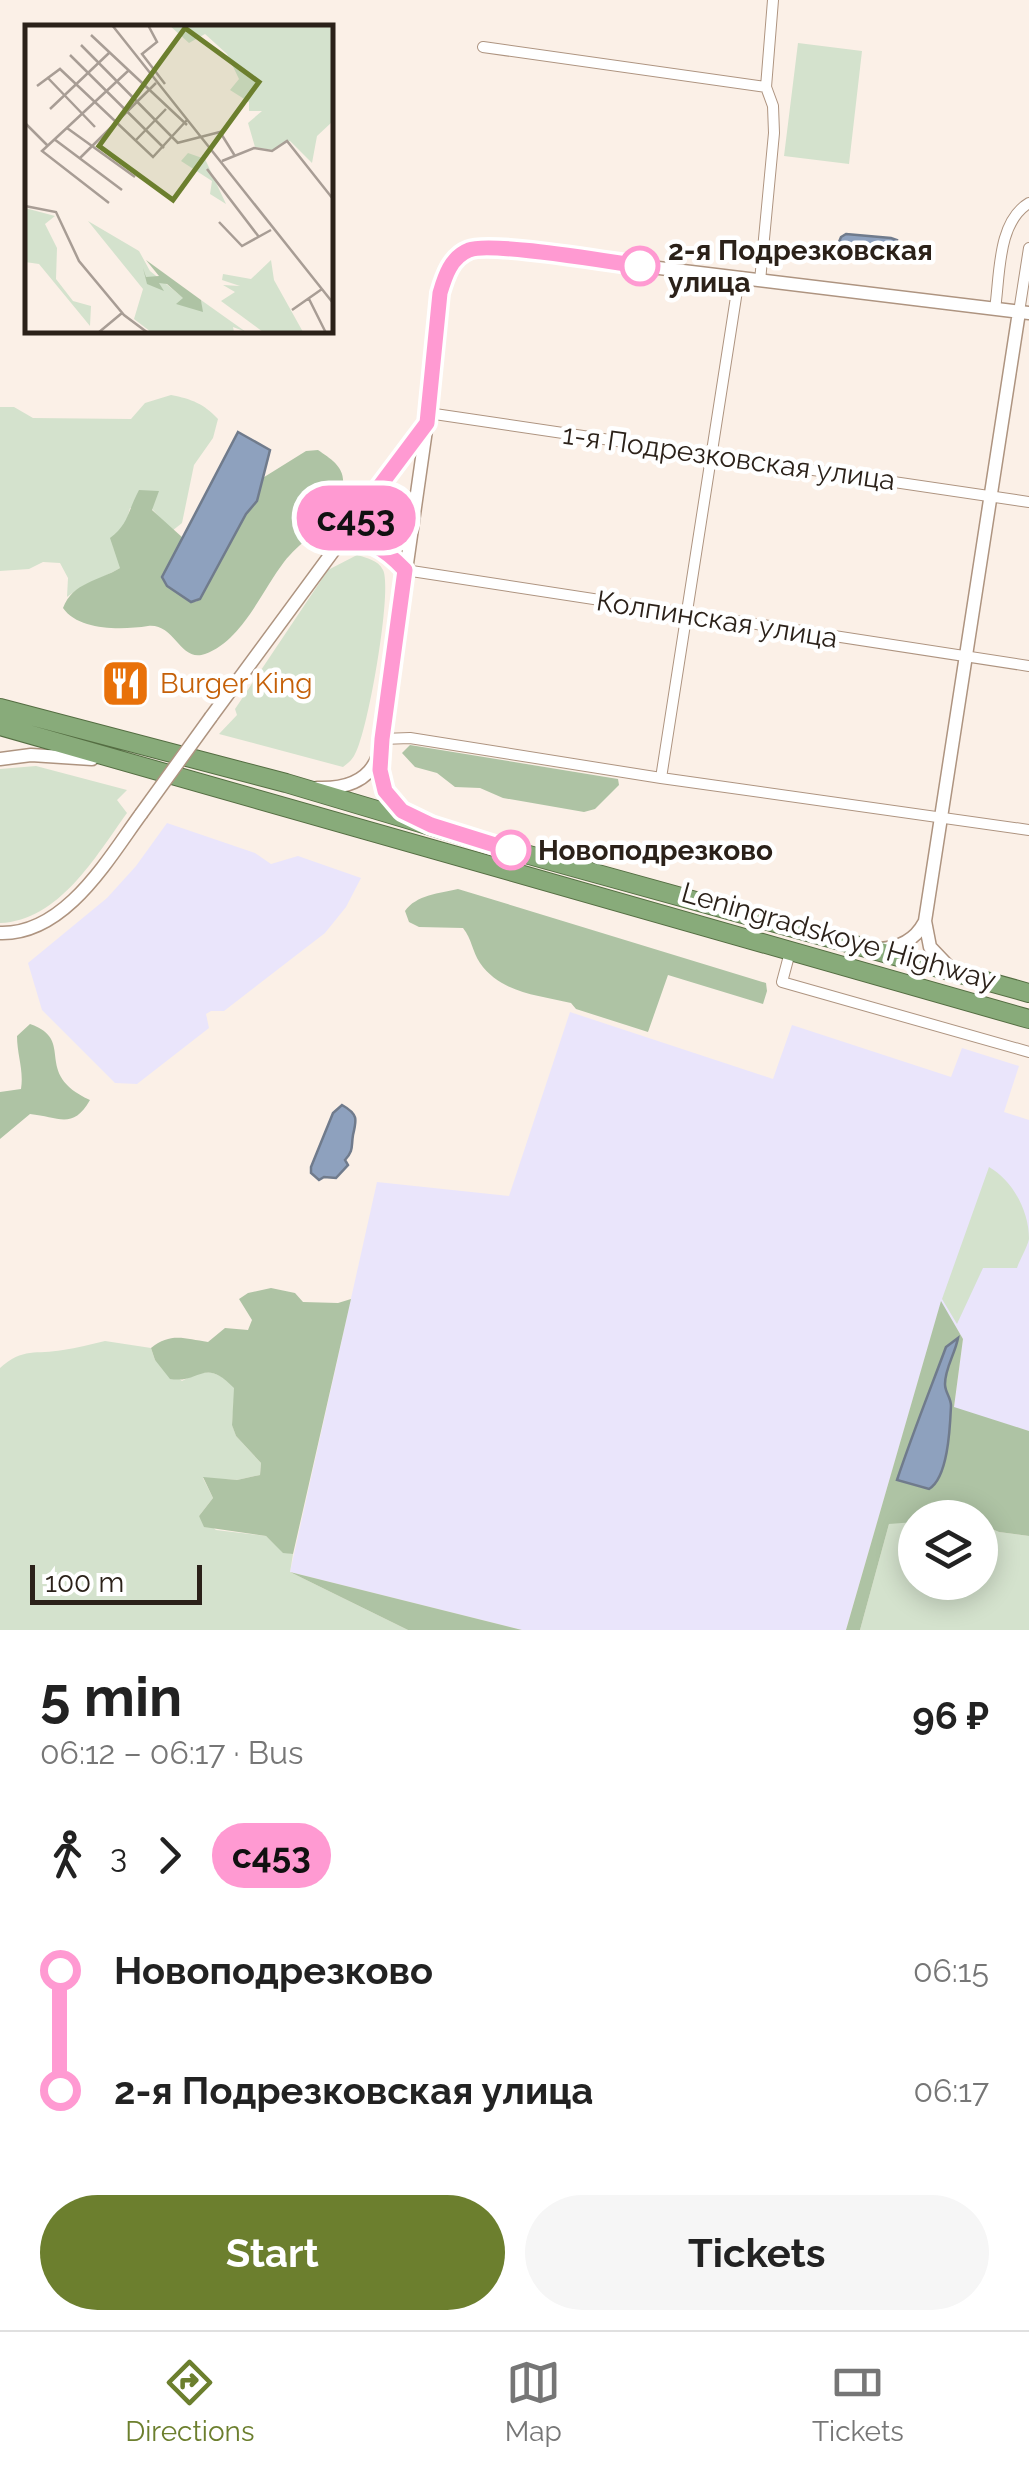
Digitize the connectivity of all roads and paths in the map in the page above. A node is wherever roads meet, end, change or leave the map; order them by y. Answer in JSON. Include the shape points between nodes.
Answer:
{"nodes":[{"id":1,"x":773,"y":0,"type":"edge"},
{"id":2,"x":483,"y":47,"type":"dead end"},
{"id":3,"x":766,"y":87,"type":"junction"},
{"id":4,"x":1029,"y":203,"type":"edge"},
{"id":5,"x":1029,"y":248,"type":"edge"},
{"id":6,"x":739,"y":278,"type":"junction"},
{"id":7,"x":760,"y":281,"type":"junction"},
{"id":8,"x":996,"y":310,"type":"junction"},
{"id":9,"x":1024,"y":312,"type":"edge"},
{"id":10,"x":428,"y":418,"type":"junction"},
{"id":11,"x":712,"y":454,"type":"junction"},
{"id":12,"x":992,"y":497,"type":"junction"},
{"id":13,"x":1029,"y":502,"type":"edge"},
{"id":14,"x":337,"y":543,"type":"junction"},
{"id":15,"x":405,"y":570,"type":"junction"},
{"id":16,"x":689,"y":615,"type":"junction"},
{"id":17,"x":967,"y":656,"type":"junction"},
{"id":18,"x":1029,"y":666,"type":"edge"},
{"id":19,"x":0,"y":708,"type":"edge"},
{"id":20,"x":0,"y":726,"type":"edge"},
{"id":21,"x":382,"y":739,"type":"junction"},
{"id":22,"x":0,"y":759,"type":"edge"},
{"id":23,"x":125,"y":761,"type":"junction"},
{"id":24,"x":662,"y":778,"type":"junction"},
{"id":25,"x":286,"y":784,"type":"junction"},
{"id":26,"x":942,"y":816,"type":"junction"},
{"id":27,"x":431,"y":825,"type":"junction"},
{"id":28,"x":1029,"y":830,"type":"edge"},
{"id":29,"x":925,"y":921,"type":"junction"},
{"id":30,"x":0,"y":933,"type":"edge"},
{"id":31,"x":869,"y":949,"type":"junction"},
{"id":32,"x":790,"y":952,"type":"junction"},
{"id":33,"x":965,"y":976,"type":"junction"},
{"id":34,"x":1029,"y":993,"type":"edge"},
{"id":35,"x":1029,"y":1018,"type":"edge"},
{"id":36,"x":1029,"y":1052,"type":"edge"}],
"edges":[{"from":1,"to":3,"type":"street"},
{"from":2,"to":3,"type":"street"},
{"from":3,"to":7,"type":"street","via":[[774,133]]},
{"from":4,"to":8,"type":"street","via":[[1008,229]]},
{"from":5,"to":9,"type":"street"},
{"from":6,"to":7,"type":"street"},
{"from":6,"to":10,"type":"street","via":[[480,247],[459,256],[440,293]]},
{"from":6,"to":11,"type":"street"},
{"from":7,"to":8,"type":"street"},
{"from":8,"to":9,"type":"street"},
{"from":9,"to":12,"type":"street"},
{"from":10,"to":11,"type":"street","name":"1-я Подрезковская улица"},
{"from":10,"to":14,"type":"street"},
{"from":10,"to":15,"type":"street"},
{"from":11,"to":12,"type":"street","name":"1-я Подрезковская улица"},
{"from":11,"to":16,"type":"street"},
{"from":12,"to":13,"type":"street","name":"1-я Подрезковская улица"},
{"from":12,"to":17,"type":"street"},
{"from":14,"to":15,"type":"street","via":[[375,544]]},
{"from":14,"to":30,"type":"street","bridge":true,"via":[[88,883],[58,912],[24,931]]},
{"from":15,"to":16,"type":"street","name":"Колпинская улица"},
{"from":15,"to":21,"type":"street"},
{"from":16,"to":17,"type":"street","name":"Колпинская улица"},
{"from":16,"to":24,"type":"street"},
{"from":17,"to":18,"type":"street","name":"Колпинская улица"},
{"from":17,"to":26,"type":"street"},
{"from":19,"to":25,"type":"highway","name":"Leningradskoye Highway"},
{"from":20,"to":23,"type":"highway","name":"Leningradskoye Highway"},
{"from":21,"to":24,"type":"street"},
{"from":21,"to":25,"type":"street","via":[[372,770],[354,783]]},
{"from":21,"to":27,"type":"street","via":[[385,791],[402,811]]},
{"from":22,"to":23,"type":"street"},
{"from":23,"to":32,"type":"highway","name":"Leningradskoye Highway"},
{"from":24,"to":26,"type":"street"},
{"from":25,"to":27,"type":"highway","name":"Leningradskoye Highway"},
{"from":26,"to":28,"type":"street"},
{"from":26,"to":29,"type":"street"},
{"from":27,"to":31,"type":"highway","name":"Leningradskoye Highway"},
{"from":29,"to":31,"type":"street","via":[[907,942]]},
{"from":29,"to":33,"type":"street","via":[[934,954]]},
{"from":31,"to":33,"type":"highway","name":"Leningradskoye Highway"},
{"from":32,"to":35,"type":"highway","name":"Leningradskoye Highway"},
{"from":32,"to":36,"type":"street","via":[[782,982]]},
{"from":33,"to":34,"type":"highway","name":"Leningradskoye Highway"}]}
